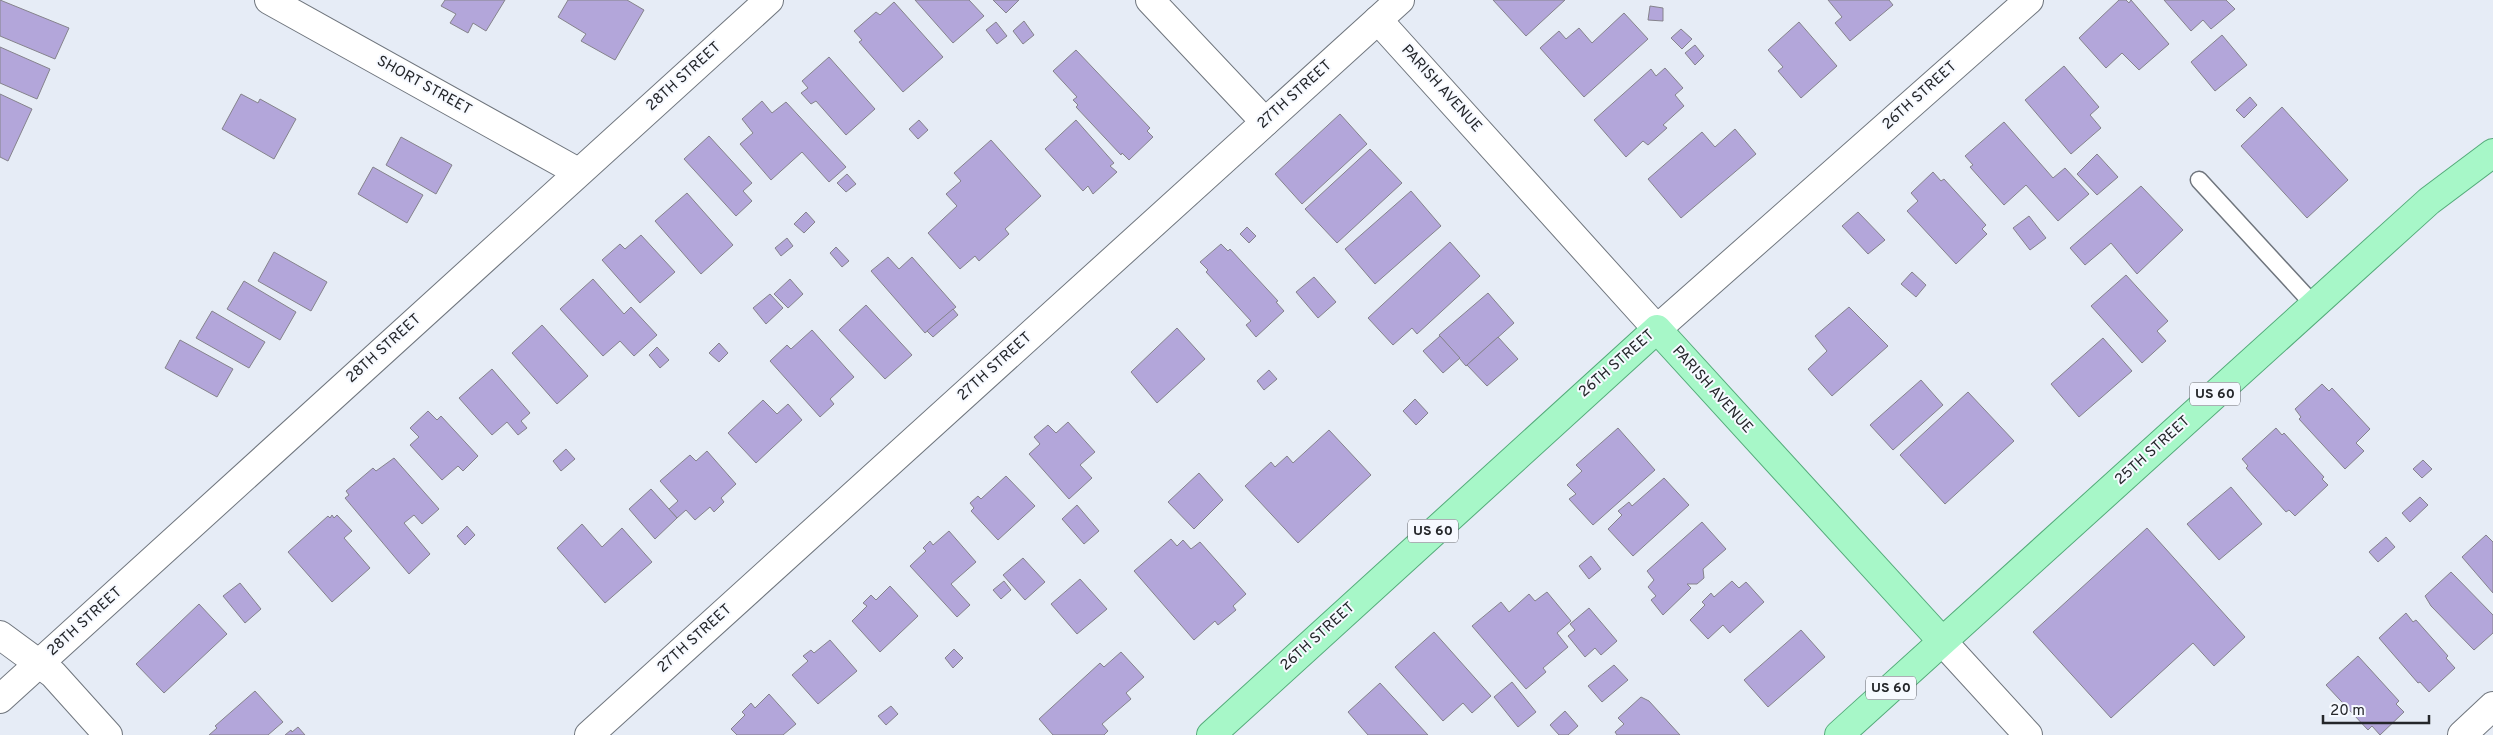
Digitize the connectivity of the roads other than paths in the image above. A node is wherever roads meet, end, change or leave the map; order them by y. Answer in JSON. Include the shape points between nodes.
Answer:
{"nodes":[{"id":1,"x":269,"y":0,"type":"edge"},
{"id":2,"x":769,"y":0,"type":"edge"},
{"id":3,"x":1150,"y":0,"type":"edge"},
{"id":4,"x":1400,"y":0,"type":"edge"},
{"id":5,"x":2029,"y":0,"type":"edge"},
{"id":6,"x":1379,"y":10,"type":"edge"},
{"id":7,"x":1265,"y":122,"type":"junction"},
{"id":8,"x":2493,"y":153,"type":"edge"},
{"id":9,"x":578,"y":172,"type":"junction"},
{"id":10,"x":2199,"y":180,"type":"dead end"},
{"id":11,"x":2314,"y":306,"type":"junction"},
{"id":12,"x":1657,"y":329,"type":"junction"},
{"id":13,"x":0,"y":635,"type":"edge"},
{"id":14,"x":1942,"y":641,"type":"junction"},
{"id":15,"x":40,"y":663,"type":"junction"},
{"id":16,"x":0,"y":699,"type":"edge"},
{"id":17,"x":2493,"y":706,"type":"edge"},
{"id":18,"x":108,"y":735,"type":"edge"},
{"id":19,"x":589,"y":735,"type":"edge"},
{"id":20,"x":1211,"y":735,"type":"edge"},
{"id":21,"x":1839,"y":735,"type":"edge"},
{"id":22,"x":2028,"y":735,"type":"edge"},
{"id":23,"x":2462,"y":735,"type":"edge"}],
"edges":[{"from":1,"to":9,"type":"main road","name":"SHORT STREET"},
{"from":2,"to":9,"type":"main road","name":"28TH STREET"},
{"from":3,"to":7,"type":"main road"},
{"from":4,"to":6,"type":"main road","name":"27TH STREET"},
{"from":5,"to":12,"type":"main road","name":"26TH STREET"},
{"from":6,"to":7,"type":"main road","name":"27TH STREET"},
{"from":6,"to":12,"type":"main road","name":"PARISH AVENUE"},
{"from":7,"to":19,"type":"main road","name":"27TH STREET"},
{"from":8,"to":11,"type":"main road","name":"25TH STREET","number":"US 60","via":[[2429,201]]},
{"from":9,"to":15,"type":"main road","name":"28TH STREET"},
{"from":10,"to":11,"type":"lane"},
{"from":11,"to":14,"type":"main road","name":"25TH STREET","number":"US 60"},
{"from":12,"to":14,"type":"main road","name":"PARISH AVENUE"},
{"from":12,"to":20,"type":"main road","name":"26TH STREET","number":"US 60"},
{"from":13,"to":15,"type":"main road"},
{"from":14,"to":21,"type":"main road","name":"25TH STREET","number":"US 60"},
{"from":14,"to":22,"type":"main road","name":"PARISH AVENUE"},
{"from":15,"to":16,"type":"main road","name":"28TH STREET"},
{"from":15,"to":18,"type":"main road"},
{"from":17,"to":23,"type":"main road"}]}
